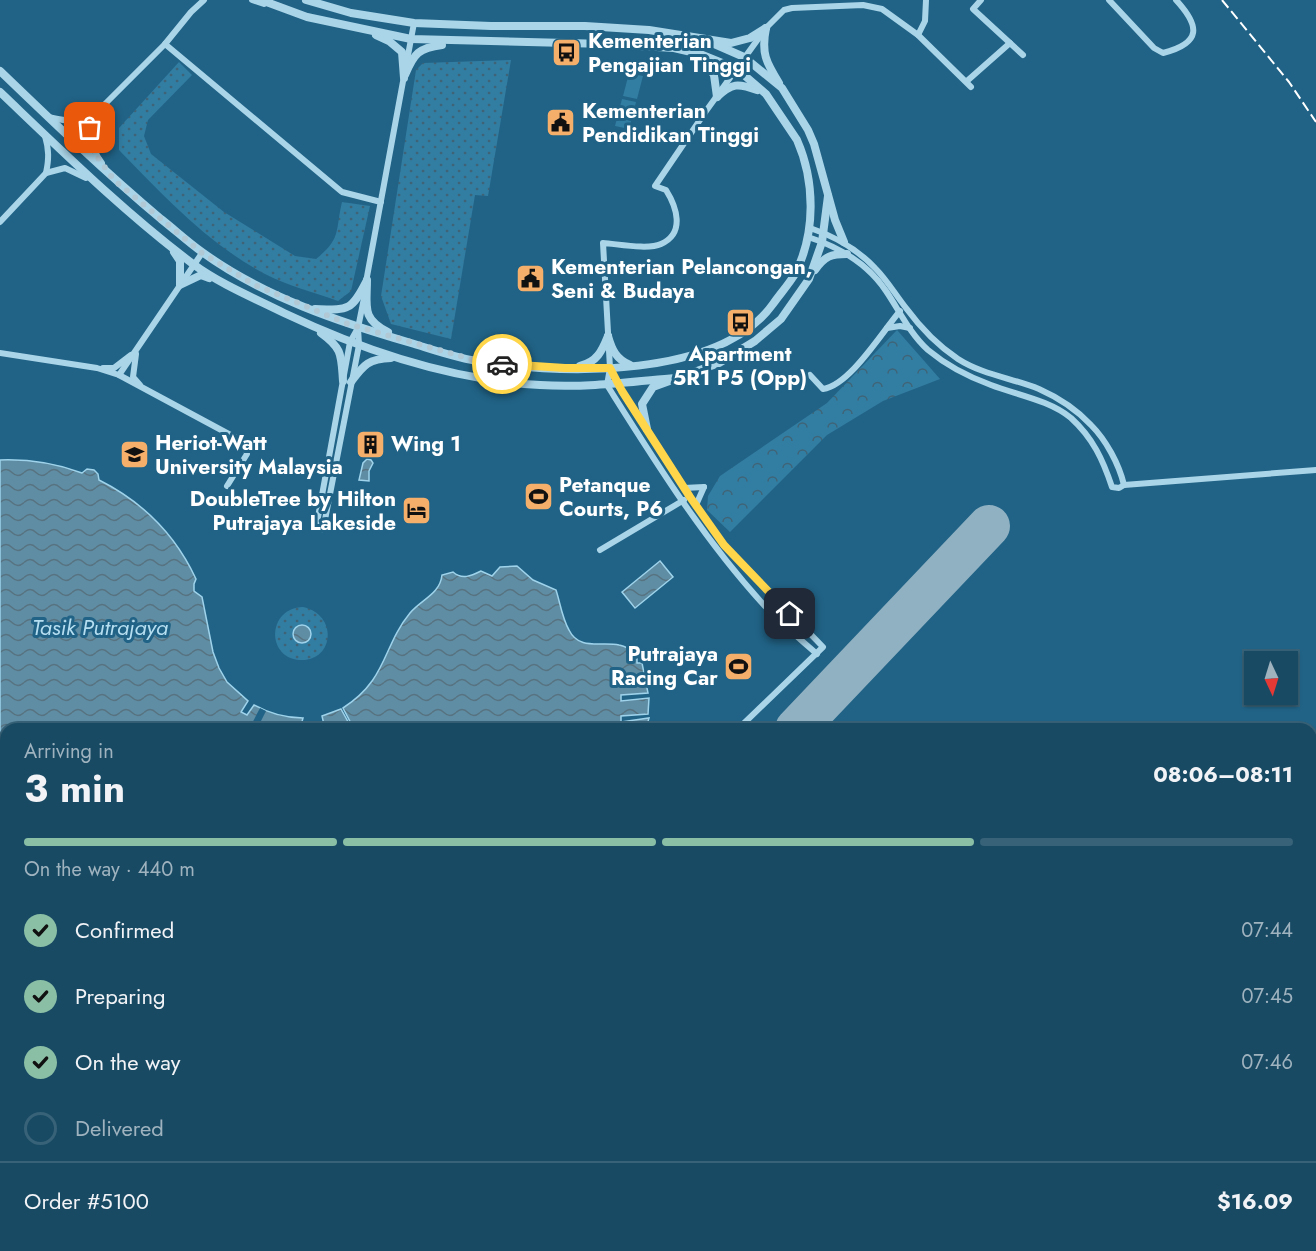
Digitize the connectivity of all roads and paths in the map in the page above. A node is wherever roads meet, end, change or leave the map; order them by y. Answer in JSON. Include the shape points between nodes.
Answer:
{"nodes":[{"id":1,"x":196,"y":0,"type":"edge"},
{"id":2,"x":204,"y":0,"type":"edge"},
{"id":3,"x":252,"y":0,"type":"edge"},
{"id":4,"x":261,"y":0,"type":"edge"},
{"id":5,"x":275,"y":0,"type":"edge"},
{"id":6,"x":789,"y":0,"type":"edge"},
{"id":7,"x":926,"y":0,"type":"edge"},
{"id":8,"x":981,"y":0,"type":"edge"},
{"id":9,"x":1109,"y":0,"type":"edge"},
{"id":10,"x":1176,"y":0,"type":"edge"},
{"id":11,"x":307,"y":1,"type":"edge"},
{"id":12,"x":792,"y":8,"type":"junction"},
{"id":13,"x":191,"y":12,"type":"junction"},
{"id":14,"x":308,"y":17,"type":"junction"},
{"id":15,"x":414,"y":23,"type":"junction"},
{"id":16,"x":491,"y":26,"type":"junction"},
{"id":17,"x":766,"y":28,"type":"junction"},
{"id":18,"x":363,"y":29,"type":"junction"},
{"id":19,"x":918,"y":35,"type":"junction"},
{"id":20,"x":411,"y":39,"type":"junction"},
{"id":21,"x":703,"y":39,"type":"junction"},
{"id":22,"x":464,"y":42,"type":"junction"},
{"id":23,"x":491,"y":42,"type":"junction"},
{"id":24,"x":1010,"y":43,"type":"junction"},
{"id":25,"x":165,"y":44,"type":"junction"},
{"id":26,"x":700,"y":54,"type":"junction"},
{"id":27,"x":1023,"y":55,"type":"dead end"},
{"id":28,"x":744,"y":57,"type":"junction"},
{"id":29,"x":736,"y":69,"type":"junction"},
{"id":30,"x":0,"y":72,"type":"edge"},
{"id":31,"x":404,"y":78,"type":"junction"},
{"id":32,"x":782,"y":88,"type":"junction"},
{"id":33,"x":0,"y":92,"type":"edge"},
{"id":34,"x":766,"y":94,"type":"junction"},
{"id":35,"x":717,"y":97,"type":"junction"},
{"id":36,"x":95,"y":114,"type":"junction"},
{"id":37,"x":47,"y":117,"type":"junction"},
{"id":38,"x":44,"y":133,"type":"junction"},
{"id":39,"x":46,"y":173,"type":"junction"},
{"id":40,"x":114,"y":180,"type":"junction"},
{"id":41,"x":108,"y":192,"type":"junction"},
{"id":42,"x":828,"y":196,"type":"junction"},
{"id":43,"x":381,"y":202,"type":"junction"},
{"id":44,"x":0,"y":222,"type":"edge"},
{"id":45,"x":810,"y":228,"type":"junction"},
{"id":46,"x":824,"y":232,"type":"junction"},
{"id":47,"x":808,"y":237,"type":"junction"},
{"id":48,"x":822,"y":242,"type":"junction"},
{"id":49,"x":844,"y":242,"type":"junction"},
{"id":50,"x":170,"y":246,"type":"junction"},
{"id":51,"x":202,"y":253,"type":"junction"},
{"id":52,"x":847,"y":254,"type":"junction"},
{"id":53,"x":194,"y":265,"type":"junction"},
{"id":54,"x":809,"y":279,"type":"junction"},
{"id":55,"x":367,"y":280,"type":"junction"},
{"id":56,"x":224,"y":282,"type":"junction"},
{"id":57,"x":180,"y":285,"type":"junction"},
{"id":58,"x":905,"y":307,"type":"junction"},
{"id":59,"x":309,"y":309,"type":"junction"},
{"id":60,"x":899,"y":312,"type":"junction"},
{"id":61,"x":305,"y":323,"type":"junction"},
{"id":62,"x":358,"y":328,"type":"junction"},
{"id":63,"x":886,"y":328,"type":"junction"},
{"id":64,"x":910,"y":328,"type":"junction"},
{"id":65,"x":608,"y":336,"type":"junction"},
{"id":66,"x":350,"y":342,"type":"junction"},
{"id":67,"x":359,"y":345,"type":"junction"},
{"id":68,"x":420,"y":346,"type":"junction"},
{"id":69,"x":137,"y":350,"type":"junction"},
{"id":70,"x":0,"y":353,"type":"edge"},
{"id":71,"x":394,"y":358,"type":"junction"},
{"id":72,"x":637,"y":366,"type":"junction"},
{"id":73,"x":97,"y":368,"type":"junction"},
{"id":74,"x":565,"y":368,"type":"junction"},
{"id":75,"x":610,"y":368,"type":"junction"},
{"id":76,"x":119,"y":375,"type":"junction"},
{"id":77,"x":810,"y":375,"type":"dead end"},
{"id":78,"x":675,"y":378,"type":"junction"},
{"id":79,"x":347,"y":381,"type":"junction"},
{"id":80,"x":617,"y":384,"type":"junction"},
{"id":81,"x":607,"y":385,"type":"junction"},
{"id":82,"x":143,"y":389,"type":"junction"},
{"id":83,"x":646,"y":429,"type":"junction"},
{"id":84,"x":1316,"y":470,"type":"edge"},
{"id":85,"x":1124,"y":484,"type":"junction"},
{"id":86,"x":227,"y":486,"type":"dead end"},
{"id":87,"x":684,"y":488,"type":"junction"},
{"id":88,"x":690,"y":497,"type":"junction"},
{"id":89,"x":681,"y":502,"type":"junction"},
{"id":90,"x":696,"y":505,"type":"junction"},
{"id":91,"x":320,"y":529,"type":"dead end"},
{"id":92,"x":600,"y":550,"type":"dead end"},
{"id":93,"x":817,"y":654,"type":"junction"},
{"id":94,"x":744,"y":723,"type":"edge"}],
"edges":[{"from":1,"to":13,"type":"street"},
{"from":2,"to":13,"type":"street"},
{"from":3,"to":14,"type":"street"},
{"from":4,"to":14,"type":"street"},
{"from":5,"to":18,"type":"street"},
{"from":6,"to":12,"type":"street"},
{"from":7,"to":19,"type":"street","via":[[925,21]]},
{"from":8,"to":24,"type":"street","via":[[973,9]]},
{"from":9,"to":10,"type":"street","via":[[1163,53],[1183,45],[1195,30]]},
{"from":11,"to":15,"type":"street"},
{"from":12,"to":17,"type":"street","via":[[784,10]]},
{"from":12,"to":19,"type":"street","via":[[872,6]]},
{"from":13,"to":25,"type":"street"},
{"from":14,"to":18,"type":"street"},
{"from":15,"to":16,"type":"street"},
{"from":15,"to":20,"type":"street"},
{"from":16,"to":21,"type":"street","via":[[628,28]]},
{"from":16,"to":23,"type":"street"},
{"from":17,"to":21,"type":"street","via":[[731,43]]},
{"from":17,"to":28,"type":"street"},
{"from":17,"to":32,"type":"street","via":[[766,62]]},
{"from":18,"to":20,"type":"street"},
{"from":18,"to":31,"type":"street","via":[[402,52]]},
{"from":19,"to":24,"type":"street","via":[[969,84]]},
{"from":20,"to":22,"type":"street"},
{"from":20,"to":31,"type":"street"},
{"from":21,"to":28,"type":"street"},
{"from":22,"to":23,"type":"street"},
{"from":22,"to":31,"type":"street","via":[[426,47],[412,57]]},
{"from":23,"to":26,"type":"street","via":[[606,44],[674,48]]},
{"from":24,"to":27,"type":"street"},
{"from":25,"to":36,"type":"street"},
{"from":25,"to":43,"type":"street","via":[[342,192]]},
{"from":26,"to":29,"type":"street"},
{"from":26,"to":35,"type":"street","via":[[714,75]]},
{"from":28,"to":29,"type":"street"},
{"from":28,"to":32,"type":"street"},
{"from":29,"to":34,"type":"street"},
{"from":29,"to":35,"type":"street"},
{"from":30,"to":37,"type":"street"},
{"from":31,"to":43,"type":"street"},
{"from":32,"to":42,"type":"street","via":[[808,130]]},
{"from":33,"to":38,"type":"street"},
{"from":34,"to":35,"type":"street","via":[[742,84],[727,87]]},
{"from":34,"to":45,"type":"street","via":[[801,148],[809,186]]},
{"from":35,"to":65,"type":"street","via":[[655,186],[666,190],[678,214],[671,236],[662,244],[645,246],[603,243]]},
{"from":36,"to":37,"type":"street","via":[[72,122]]},
{"from":36,"to":40,"type":"street","via":[[90,128],[93,151]]},
{"from":37,"to":40,"type":"street"},
{"from":38,"to":39,"type":"street","via":[[49,149]]},
{"from":38,"to":41,"type":"street"},
{"from":39,"to":41,"type":"street","via":[[65,168]]},
{"from":39,"to":44,"type":"street"},
{"from":40,"to":51,"type":"street"},
{"from":41,"to":50,"type":"street"},
{"from":42,"to":46,"type":"street"},
{"from":42,"to":49,"type":"street"},
{"from":43,"to":55,"type":"street"},
{"from":45,"to":46,"type":"street"},
{"from":45,"to":47,"type":"street"},
{"from":46,"to":48,"type":"street"},
{"from":46,"to":49,"type":"street"},
{"from":47,"to":48,"type":"street"},
{"from":47,"to":72,"type":"street","via":[[795,274],[768,311],[749,328],[707,352]]},
{"from":48,"to":52,"type":"street"},
{"from":48,"to":54,"type":"street"},
{"from":49,"to":58,"type":"street","via":[[875,267]]},
{"from":50,"to":53,"type":"street"},
{"from":50,"to":57,"type":"street","via":[[180,261]]},
{"from":51,"to":53,"type":"street"},
{"from":51,"to":59,"type":"street","via":[[255,285]]},
{"from":52,"to":54,"type":"street","via":[[823,258]]},
{"from":52,"to":60,"type":"street","via":[[872,273]]},
{"from":53,"to":56,"type":"street"},
{"from":53,"to":57,"type":"street"},
{"from":54,"to":78,"type":"street","via":[[781,319],[755,342],[719,363]]},
{"from":55,"to":59,"type":"street","via":[[349,307]]},
{"from":55,"to":62,"type":"street"},
{"from":55,"to":68,"type":"street","via":[[369,319]]},
{"from":56,"to":57,"type":"street","via":[[201,275]]},
{"from":56,"to":61,"type":"street"},
{"from":57,"to":69,"type":"street"},
{"from":58,"to":60,"type":"street"},
{"from":58,"to":85,"type":"street","via":[[935,341],[958,359],[1038,389],[1075,410],[1105,443]]},
{"from":59,"to":62,"type":"street"},
{"from":60,"to":63,"type":"street"},
{"from":60,"to":64,"type":"street"},
{"from":61,"to":66,"type":"street"},
{"from":61,"to":79,"type":"street","via":[[339,348]]},
{"from":62,"to":66,"type":"street"},
{"from":62,"to":67,"type":"street"},
{"from":62,"to":68,"type":"street"},
{"from":63,"to":64,"type":"street"},
{"from":63,"to":77,"type":"street","via":[[837,385],[823,388]]},
{"from":64,"to":85,"type":"street","via":[[927,350],[972,378],[1068,416],[1099,452],[1112,487]]},
{"from":65,"to":72,"type":"street","via":[[619,359]]},
{"from":65,"to":74,"type":"street","via":[[594,361]]},
{"from":65,"to":75,"type":"street"},
{"from":66,"to":67,"type":"street"},
{"from":66,"to":79,"type":"street"},
{"from":67,"to":71,"type":"street"},
{"from":67,"to":79,"type":"street"},
{"from":68,"to":74,"type":"street","via":[[481,362]]},
{"from":69,"to":73,"type":"street","via":[[114,368]]},
{"from":69,"to":76,"type":"street"},
{"from":69,"to":82,"type":"street","via":[[133,377]]},
{"from":70,"to":73,"type":"street"},
{"from":71,"to":79,"type":"street","via":[[371,360]]},
{"from":71,"to":81,"type":"street","via":[[479,378],[540,385]]},
{"from":72,"to":75,"type":"street"},
{"from":73,"to":76,"type":"street"},
{"from":74,"to":75,"type":"street"},
{"from":75,"to":80,"type":"street"},
{"from":75,"to":81,"type":"street"},
{"from":76,"to":82,"type":"street"},
{"from":78,"to":80,"type":"street"},
{"from":78,"to":83,"type":"street","via":[[653,387],[645,398],[642,404]]},
{"from":79,"to":91,"type":"street"},
{"from":80,"to":81,"type":"street"},
{"from":80,"to":83,"type":"street"},
{"from":81,"to":89,"type":"street"},
{"from":82,"to":86,"type":"street","via":[[245,443],[247,454]]},
{"from":83,"to":87,"type":"street"},
{"from":84,"to":85,"type":"street"},
{"from":87,"to":88,"type":"street"},
{"from":87,"to":90,"type":"street","via":[[704,487]]},
{"from":88,"to":89,"type":"street"},
{"from":88,"to":90,"type":"street"},
{"from":89,"to":92,"type":"street"},
{"from":89,"to":93,"type":"street","via":[[765,606]]},
{"from":90,"to":93,"type":"street","via":[[724,545],[823,647]]},
{"from":93,"to":94,"type":"street"}]}
